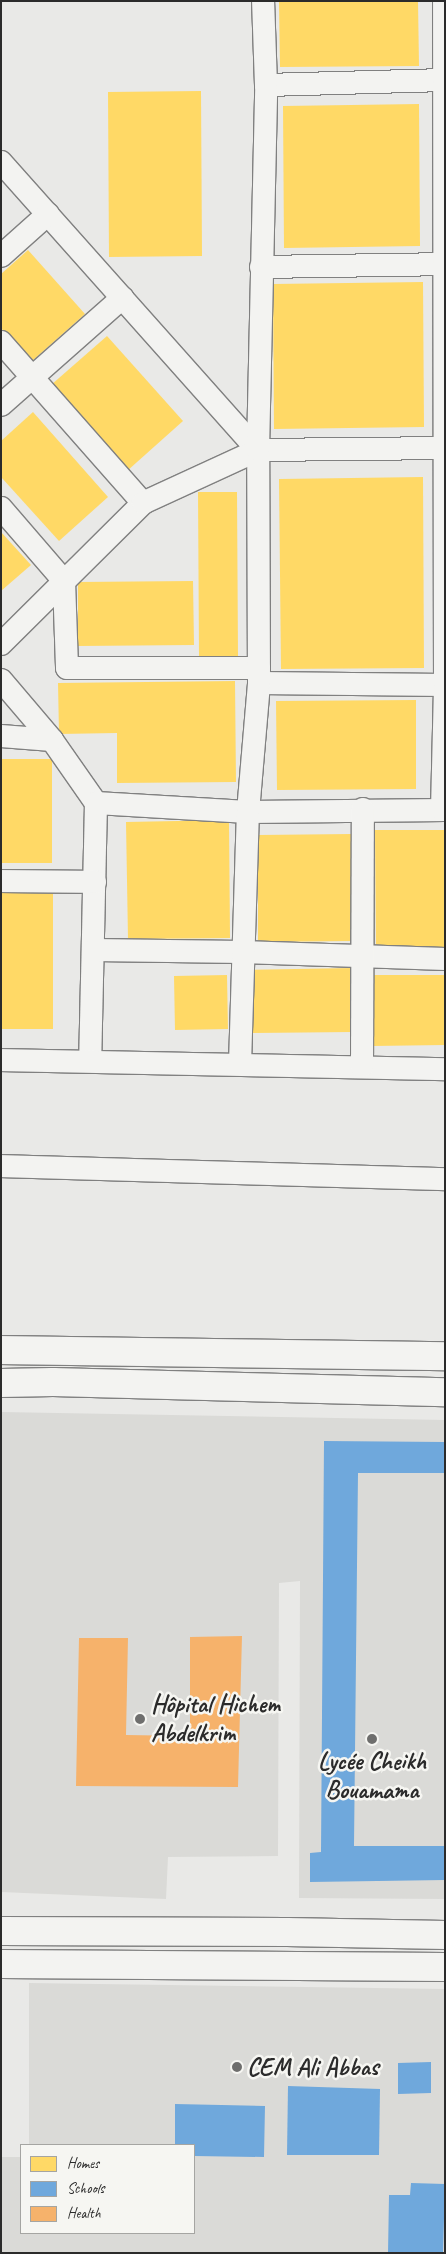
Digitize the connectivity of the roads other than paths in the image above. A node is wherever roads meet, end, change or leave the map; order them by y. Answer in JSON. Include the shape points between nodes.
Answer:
{"nodes":[{"id":1,"x":263,"y":1,"type":"edge"},
{"id":2,"x":444,"y":1,"type":"edge"},
{"id":3,"x":444,"y":80,"type":"edge"},
{"id":4,"x":266,"y":85,"type":"junction"},
{"id":5,"x":1,"y":162,"type":"edge"},
{"id":6,"x":48,"y":214,"type":"junction"},
{"id":7,"x":1,"y":256,"type":"edge"},
{"id":8,"x":444,"y":264,"type":"edge"},
{"id":9,"x":261,"y":267,"type":"junction"},
{"id":10,"x":122,"y":298,"type":"junction"},
{"id":11,"x":1,"y":342,"type":"edge"},
{"id":12,"x":33,"y":378,"type":"junction"},
{"id":13,"x":1,"y":405,"type":"edge"},
{"id":14,"x":444,"y":448,"type":"edge"},
{"id":15,"x":258,"y":450,"type":"junction"},
{"id":16,"x":143,"y":503,"type":"junction"},
{"id":17,"x":1,"y":508,"type":"edge"},
{"id":18,"x":64,"y":581,"type":"junction"},
{"id":19,"x":1,"y":644,"type":"edge"},
{"id":20,"x":259,"y":675,"type":"junction"},
{"id":21,"x":1,"y":680,"type":"edge"},
{"id":22,"x":445,"y":685,"type":"edge"},
{"id":23,"x":1,"y":736,"type":"edge"},
{"id":24,"x":52,"y":740,"type":"junction"},
{"id":25,"x":96,"y":803,"type":"junction"},
{"id":26,"x":363,"y":809,"type":"junction"},
{"id":27,"x":443,"y":810,"type":"edge"},
{"id":28,"x":248,"y":812,"type":"junction"},
{"id":29,"x":1,"y":880,"type":"edge"},
{"id":30,"x":95,"y":882,"type":"junction"},
{"id":31,"x":94,"y":950,"type":"junction"},
{"id":32,"x":242,"y":952,"type":"junction"},
{"id":33,"x":364,"y":957,"type":"junction"},
{"id":34,"x":445,"y":959,"type":"edge"},
{"id":35,"x":1,"y":1060,"type":"edge"},
{"id":36,"x":90,"y":1061,"type":"junction"},
{"id":37,"x":240,"y":1064,"type":"junction"},
{"id":38,"x":362,"y":1066,"type":"junction"},
{"id":39,"x":445,"y":1069,"type":"edge"},
{"id":40,"x":1,"y":1166,"type":"edge"},
{"id":41,"x":445,"y":1179,"type":"edge"},
{"id":42,"x":1,"y":1350,"type":"edge"},
{"id":43,"x":445,"y":1356,"type":"edge"},
{"id":44,"x":1,"y":1383,"type":"edge"},
{"id":45,"x":445,"y":1392,"type":"edge"},
{"id":46,"x":1,"y":1931,"type":"edge"},
{"id":47,"x":445,"y":1935,"type":"edge"},
{"id":48,"x":1,"y":1964,"type":"edge"},
{"id":49,"x":445,"y":1967,"type":"edge"}],
"edges":[{"from":1,"to":4,"type":"street"},
{"from":2,"to":3,"type":"street"},
{"from":3,"to":4,"type":"street"},
{"from":3,"to":8,"type":"street"},
{"from":4,"to":9,"type":"street"},
{"from":5,"to":6,"type":"street"},
{"from":6,"to":7,"type":"street"},
{"from":6,"to":10,"type":"street"},
{"from":8,"to":9,"type":"street"},
{"from":8,"to":14,"type":"street"},
{"from":9,"to":15,"type":"street"},
{"from":10,"to":12,"type":"street"},
{"from":10,"to":15,"type":"street"},
{"from":11,"to":12,"type":"street"},
{"from":12,"to":13,"type":"street"},
{"from":12,"to":16,"type":"street"},
{"from":14,"to":15,"type":"street"},
{"from":14,"to":22,"type":"street"},
{"from":15,"to":16,"type":"street"},
{"from":15,"to":20,"type":"street"},
{"from":16,"to":18,"type":"street"},
{"from":17,"to":18,"type":"street"},
{"from":18,"to":19,"type":"street"},
{"from":18,"to":20,"type":"street","via":[[67,668]]},
{"from":20,"to":22,"type":"street"},
{"from":20,"to":28,"type":"street"},
{"from":21,"to":24,"type":"street"},
{"from":22,"to":27,"type":"street"},
{"from":23,"to":24,"type":"street"},
{"from":24,"to":25,"type":"street"},
{"from":25,"to":28,"type":"street"},
{"from":25,"to":30,"type":"street"},
{"from":26,"to":27,"type":"street"},
{"from":26,"to":28,"type":"street"},
{"from":26,"to":33,"type":"street"},
{"from":28,"to":32,"type":"street"},
{"from":29,"to":30,"type":"street"},
{"from":30,"to":31,"type":"street"},
{"from":31,"to":32,"type":"street"},
{"from":31,"to":36,"type":"street"},
{"from":32,"to":33,"type":"street"},
{"from":32,"to":37,"type":"street"},
{"from":33,"to":34,"type":"street"},
{"from":33,"to":38,"type":"street"},
{"from":35,"to":36,"type":"street"},
{"from":36,"to":37,"type":"street"},
{"from":37,"to":38,"type":"street"},
{"from":38,"to":39,"type":"street"},
{"from":40,"to":41,"type":"street"},
{"from":42,"to":43,"type":"main road"},
{"from":44,"to":45,"type":"main road"},
{"from":46,"to":47,"type":"main road"},
{"from":48,"to":49,"type":"main road"}]}
